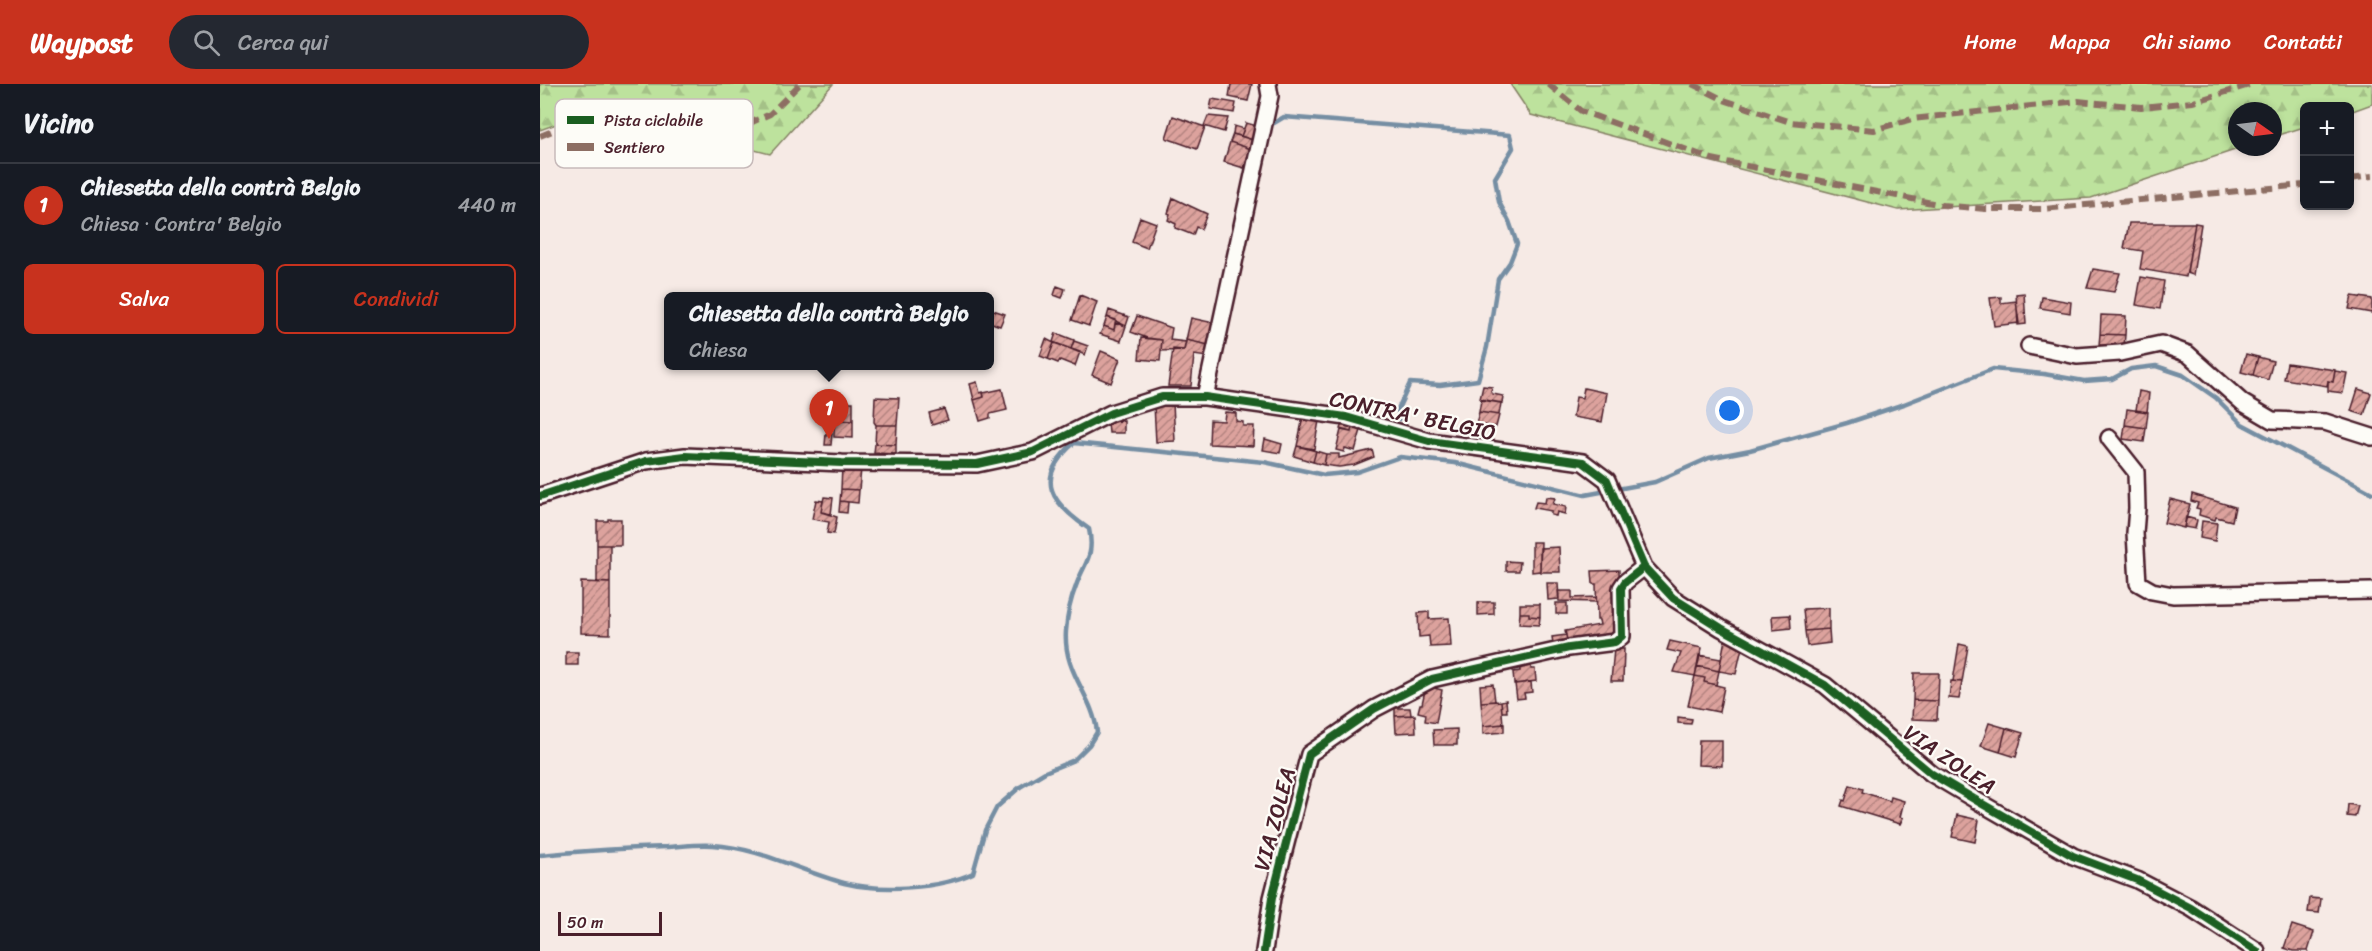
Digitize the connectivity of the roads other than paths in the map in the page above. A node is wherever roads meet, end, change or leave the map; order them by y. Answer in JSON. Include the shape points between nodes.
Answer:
{"nodes":[{"id":1,"x":1268,"y":84,"type":"edge"},
{"id":2,"x":2029,"y":346,"type":"dead end"},
{"id":3,"x":1205,"y":397,"type":"junction"},
{"id":4,"x":2372,"y":437,"type":"edge"},
{"id":5,"x":2109,"y":438,"type":"dead end"},
{"id":6,"x":1607,"y":480,"type":"joint"},
{"id":7,"x":540,"y":496,"type":"edge"},
{"id":8,"x":1644,"y":567,"type":"junction"},
{"id":9,"x":2372,"y":591,"type":"edge"},
{"id":10,"x":1264,"y":951,"type":"edge"},
{"id":11,"x":2257,"y":951,"type":"edge"}],
"edges":[{"from":1,"to":3,"type":"street","via":[[1270,96]]},
{"from":2,"to":4,"type":"street","via":[[2077,356],[2120,353],[2161,344],[2188,354],[2243,403],[2272,420],[2325,422]]},
{"from":3,"to":6,"type":"street","name":"CONTRA' BELGIO","via":[[1346,417],[1429,441],[1583,462]]},
{"from":3,"to":7,"type":"street","name":"CONTRA' BELGIO","via":[[1162,397],[1111,413],[1033,452],[977,464],[685,456],[646,461]]},
{"from":5,"to":9,"type":"street","via":[[2136,472],[2138,583],[2173,596]]},
{"from":6,"to":8,"type":"street","name":"VIA ZOLEA"},
{"from":8,"to":10,"type":"street","name":"VIA ZOLEA","via":[[1622,588],[1622,636],[1615,642],[1569,648],[1432,679],[1374,709],[1310,754],[1272,898]]},
{"from":8,"to":11,"type":"street","name":"VIA ZOLEA","via":[[1674,598],[1826,685],[1932,774],[2073,856],[2137,880],[2191,908]]}]}
